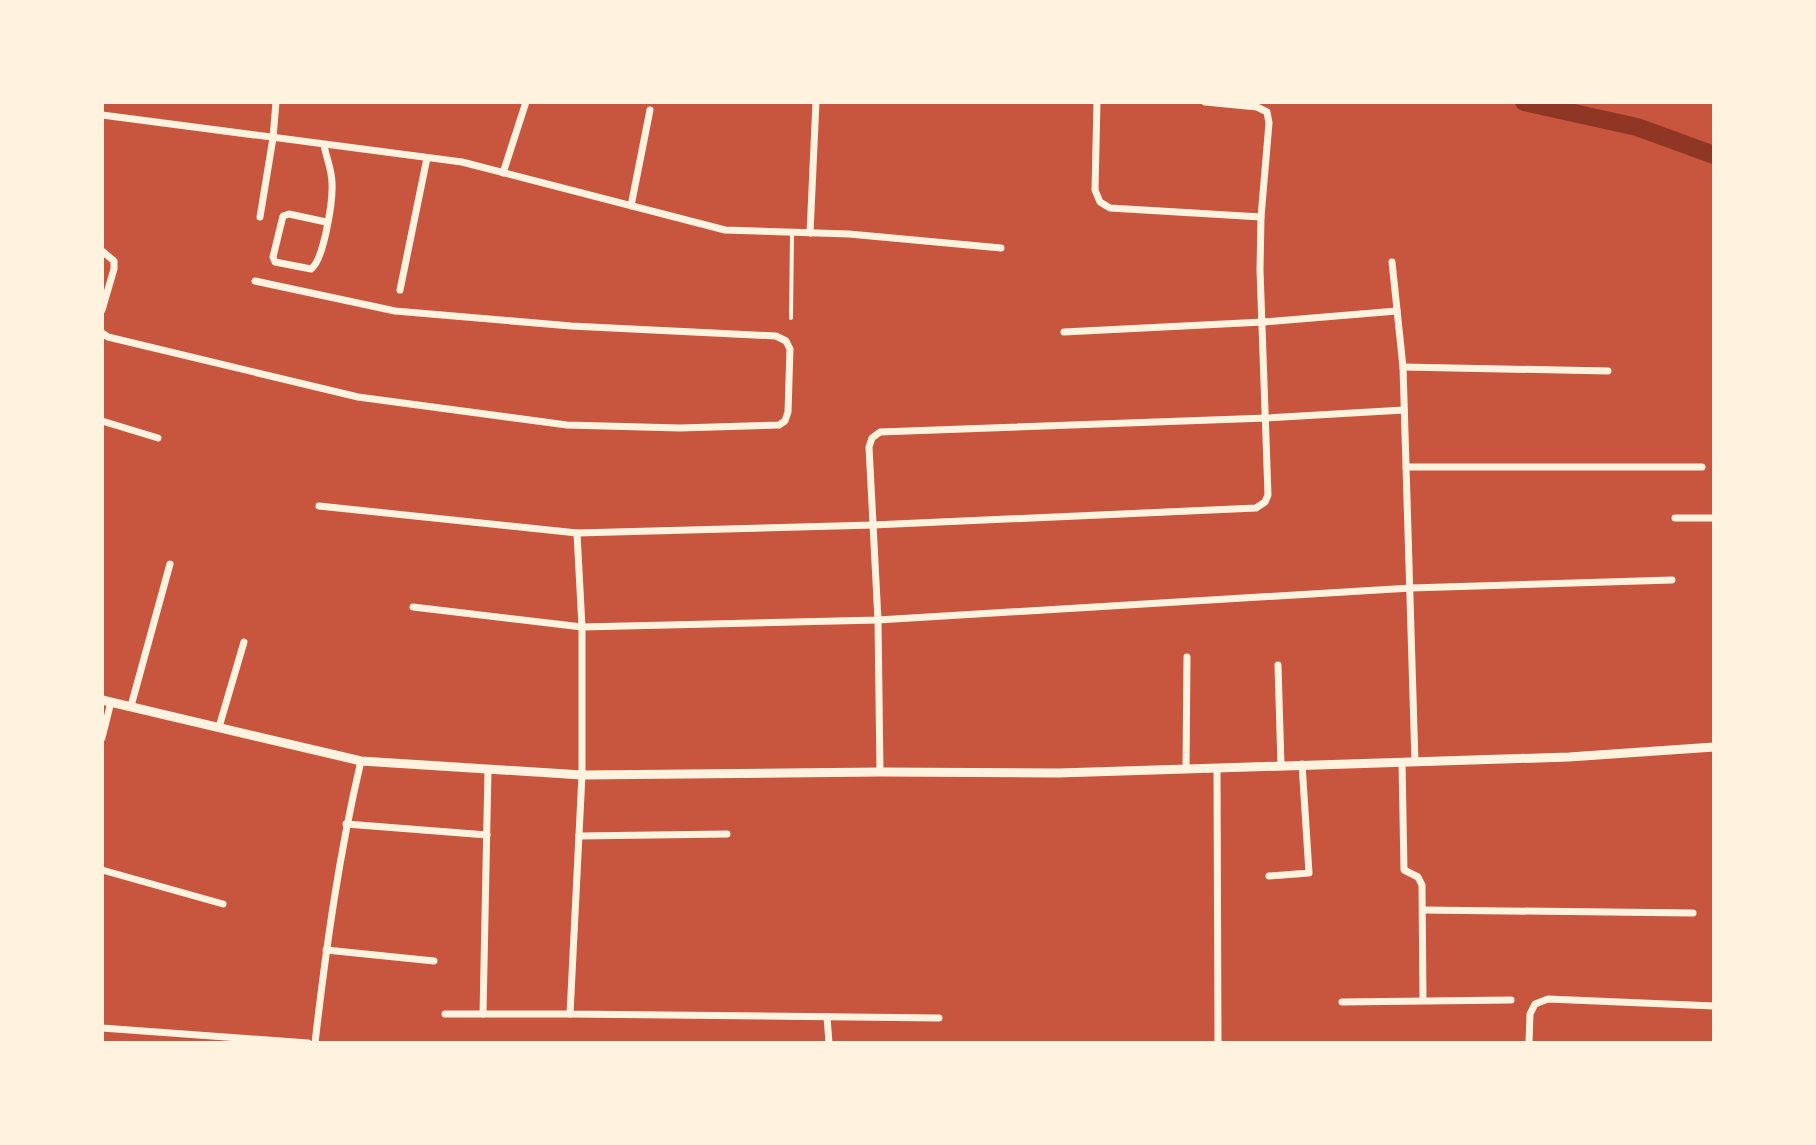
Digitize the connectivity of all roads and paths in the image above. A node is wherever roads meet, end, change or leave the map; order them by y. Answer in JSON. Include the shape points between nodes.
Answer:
{"nodes":[{"id":1,"x":276,"y":102,"type":"edge"},
{"id":2,"x":526,"y":102,"type":"edge"},
{"id":3,"x":816,"y":102,"type":"edge"},
{"id":4,"x":1097,"y":102,"type":"edge"},
{"id":5,"x":1205,"y":102,"type":"edge"},
{"id":6,"x":650,"y":110,"type":"dead end"},
{"id":7,"x":102,"y":115,"type":"edge"},
{"id":8,"x":273,"y":138,"type":"junction"},
{"id":9,"x":324,"y":145,"type":"junction"},
{"id":10,"x":427,"y":158,"type":"junction"},
{"id":11,"x":503,"y":173,"type":"junction"},
{"id":12,"x":631,"y":206,"type":"junction"},
{"id":13,"x":260,"y":217,"type":"dead end"},
{"id":14,"x":1261,"y":217,"type":"junction"},
{"id":15,"x":326,"y":222,"type":"junction"},
{"id":16,"x":792,"y":231,"type":"junction"},
{"id":17,"x":810,"y":233,"type":"junction"},
{"id":18,"x":1001,"y":248,"type":"dead end"},
{"id":19,"x":102,"y":251,"type":"edge"},
{"id":20,"x":1392,"y":262,"type":"dead end"},
{"id":21,"x":255,"y":281,"type":"dead end"},
{"id":22,"x":400,"y":290,"type":"dead end"},
{"id":23,"x":102,"y":310,"type":"edge"},
{"id":24,"x":1397,"y":311,"type":"junction"},
{"id":25,"x":791,"y":318,"type":"dead end"},
{"id":26,"x":1263,"y":322,"type":"junction"},
{"id":27,"x":1064,"y":332,"type":"dead end"},
{"id":28,"x":102,"y":333,"type":"edge"},
{"id":29,"x":1403,"y":367,"type":"junction"},
{"id":30,"x":1608,"y":371,"type":"dead end"},
{"id":31,"x":1404,"y":410,"type":"junction"},
{"id":32,"x":1267,"y":418,"type":"junction"},
{"id":33,"x":102,"y":421,"type":"edge"},
{"id":34,"x":158,"y":438,"type":"dead end"},
{"id":35,"x":1406,"y":467,"type":"junction"},
{"id":36,"x":1702,"y":467,"type":"dead end"},
{"id":37,"x":319,"y":506,"type":"dead end"},
{"id":38,"x":1675,"y":518,"type":"dead end"},
{"id":39,"x":1714,"y":518,"type":"edge"},
{"id":40,"x":873,"y":525,"type":"junction"},
{"id":41,"x":577,"y":533,"type":"junction"},
{"id":42,"x":170,"y":564,"type":"dead end"},
{"id":43,"x":1672,"y":580,"type":"dead end"},
{"id":44,"x":1411,"y":588,"type":"junction"},
{"id":45,"x":413,"y":607,"type":"dead end"},
{"id":46,"x":878,"y":620,"type":"junction"},
{"id":47,"x":582,"y":627,"type":"junction"},
{"id":48,"x":244,"y":642,"type":"dead end"},
{"id":49,"x":1187,"y":657,"type":"dead end"},
{"id":50,"x":1278,"y":665,"type":"dead end"},
{"id":51,"x":107,"y":701,"type":"edge"},
{"id":52,"x":131,"y":706,"type":"junction"},
{"id":53,"x":219,"y":727,"type":"junction"},
{"id":54,"x":102,"y":738,"type":"edge"},
{"id":55,"x":1714,"y":747,"type":"edge"},
{"id":56,"x":361,"y":761,"type":"junction"},
{"id":57,"x":1402,"y":762,"type":"junction"},
{"id":58,"x":1415,"y":762,"type":"junction"},
{"id":59,"x":1302,"y":764,"type":"junction"},
{"id":60,"x":1281,"y":765,"type":"junction"},
{"id":61,"x":1217,"y":768,"type":"junction"},
{"id":62,"x":1186,"y":769,"type":"junction"},
{"id":63,"x":488,"y":770,"type":"junction"},
{"id":64,"x":880,"y":772,"type":"junction"},
{"id":65,"x":582,"y":775,"type":"junction"},
{"id":66,"x":346,"y":824,"type":"junction"},
{"id":67,"x":727,"y":834,"type":"dead end"},
{"id":68,"x":487,"y":835,"type":"junction"},
{"id":69,"x":579,"y":836,"type":"junction"},
{"id":70,"x":102,"y":870,"type":"edge"},
{"id":71,"x":1269,"y":876,"type":"dead end"},
{"id":72,"x":223,"y":904,"type":"dead end"},
{"id":73,"x":1424,"y":910,"type":"junction"},
{"id":74,"x":1693,"y":913,"type":"dead end"},
{"id":75,"x":326,"y":950,"type":"junction"},
{"id":76,"x":434,"y":961,"type":"dead end"},
{"id":77,"x":1423,"y":999,"type":"junction"},
{"id":78,"x":1511,"y":1000,"type":"dead end"},
{"id":79,"x":1342,"y":1002,"type":"dead end"},
{"id":80,"x":1714,"y":1006,"type":"edge"},
{"id":81,"x":445,"y":1014,"type":"dead end"},
{"id":82,"x":483,"y":1014,"type":"junction"},
{"id":83,"x":570,"y":1014,"type":"junction"},
{"id":84,"x":827,"y":1017,"type":"junction"},
{"id":85,"x":939,"y":1018,"type":"dead end"},
{"id":86,"x":102,"y":1028,"type":"edge"},
{"id":87,"x":308,"y":1043,"type":"edge"},
{"id":88,"x":315,"y":1043,"type":"edge"},
{"id":89,"x":829,"y":1043,"type":"edge"},
{"id":90,"x":1218,"y":1043,"type":"edge"},
{"id":91,"x":1529,"y":1043,"type":"edge"}],
"edges":[{"from":1,"to":8,"type":"street"},
{"from":2,"to":11,"type":"street"},
{"from":3,"to":17,"type":"street"},
{"from":4,"to":14,"type":"street","via":[[1095,190],[1100,202],[1110,208]]},
{"from":5,"to":14,"type":"street","via":[[1267,112]]},
{"from":6,"to":12,"type":"street"},
{"from":7,"to":8,"type":"street"},
{"from":8,"to":9,"type":"street"},
{"from":8,"to":13,"type":"street"},
{"from":9,"to":10,"type":"street"},
{"from":9,"to":15,"type":"street","via":[[333,184]]},
{"from":10,"to":11,"type":"street"},
{"from":10,"to":22,"type":"street"},
{"from":11,"to":12,"type":"street"},
{"from":12,"to":16,"type":"street","via":[[725,230]]},
{"from":14,"to":26,"type":"street"},
{"from":15,"to":15,"type":"street","via":[[283,216],[275,262],[316,266]]},
{"from":16,"to":17,"type":"street"},
{"from":16,"to":25,"type":"lane"},
{"from":17,"to":18,"type":"street"},
{"from":19,"to":23,"type":"street","via":[[114,261]]},
{"from":20,"to":24,"type":"street"},
{"from":21,"to":28,"type":"street","via":[[395,311],[776,336],[790,349],[788,412],[779,425],[567,425],[358,397]]},
{"from":24,"to":26,"type":"street"},
{"from":24,"to":29,"type":"street"},
{"from":26,"to":27,"type":"street"},
{"from":26,"to":32,"type":"street"},
{"from":29,"to":30,"type":"street"},
{"from":29,"to":31,"type":"street"},
{"from":31,"to":32,"type":"street"},
{"from":31,"to":35,"type":"street"},
{"from":32,"to":40,"type":"street","via":[[1268,495],[1256,508]]},
{"from":32,"to":40,"type":"street","via":[[880,432],[869,447]]},
{"from":33,"to":34,"type":"street"},
{"from":35,"to":36,"type":"street"},
{"from":35,"to":44,"type":"street"},
{"from":37,"to":41,"type":"street"},
{"from":38,"to":39,"type":"street"},
{"from":40,"to":41,"type":"street"},
{"from":40,"to":46,"type":"street"},
{"from":41,"to":47,"type":"street"},
{"from":42,"to":52,"type":"street"},
{"from":43,"to":44,"type":"street"},
{"from":44,"to":46,"type":"street"},
{"from":44,"to":58,"type":"street"},
{"from":45,"to":47,"type":"street"},
{"from":46,"to":47,"type":"street"},
{"from":46,"to":64,"type":"street"},
{"from":47,"to":65,"type":"street"},
{"from":48,"to":53,"type":"street"},
{"from":49,"to":62,"type":"street"},
{"from":50,"to":60,"type":"street"},
{"from":51,"to":52,"type":"street"},
{"from":51,"to":54,"type":"street"},
{"from":52,"to":53,"type":"street"},
{"from":53,"to":56,"type":"street"},
{"from":55,"to":58,"type":"street"},
{"from":56,"to":63,"type":"street"},
{"from":56,"to":66,"type":"street"},
{"from":57,"to":58,"type":"street"},
{"from":57,"to":59,"type":"street"},
{"from":57,"to":73,"type":"street","via":[[1404,870],[1421,880]]},
{"from":59,"to":60,"type":"street"},
{"from":59,"to":71,"type":"street","via":[[1309,873]]},
{"from":60,"to":61,"type":"street"},
{"from":61,"to":62,"type":"street"},
{"from":61,"to":90,"type":"street"},
{"from":62,"to":64,"type":"street"},
{"from":63,"to":65,"type":"street"},
{"from":63,"to":68,"type":"street"},
{"from":64,"to":65,"type":"street"},
{"from":65,"to":69,"type":"street"},
{"from":66,"to":68,"type":"street"},
{"from":66,"to":75,"type":"street"},
{"from":67,"to":69,"type":"street"},
{"from":68,"to":82,"type":"street"},
{"from":69,"to":83,"type":"street"},
{"from":70,"to":72,"type":"street"},
{"from":73,"to":74,"type":"street"},
{"from":73,"to":77,"type":"street"},
{"from":75,"to":76,"type":"street"},
{"from":75,"to":88,"type":"street"},
{"from":77,"to":78,"type":"street"},
{"from":77,"to":79,"type":"street"},
{"from":80,"to":91,"type":"street","via":[[1548,999],[1535,1004],[1530,1014]]},
{"from":81,"to":82,"type":"street"},
{"from":82,"to":83,"type":"street"},
{"from":83,"to":84,"type":"street"},
{"from":84,"to":85,"type":"street"},
{"from":84,"to":89,"type":"street"},
{"from":86,"to":87,"type":"street"}]}
